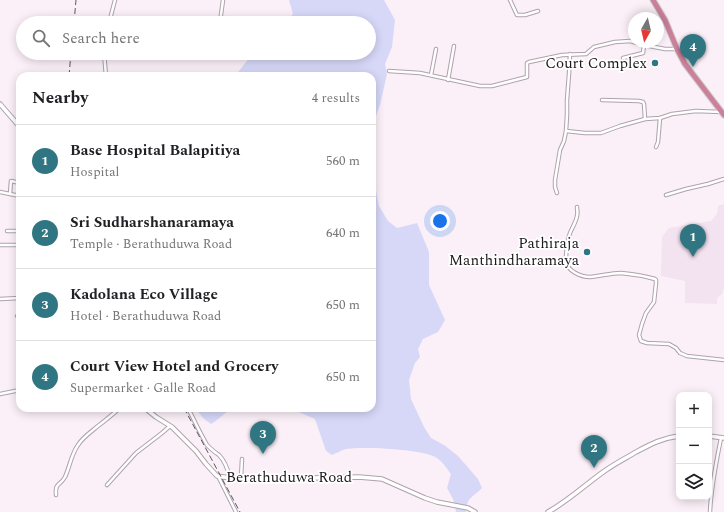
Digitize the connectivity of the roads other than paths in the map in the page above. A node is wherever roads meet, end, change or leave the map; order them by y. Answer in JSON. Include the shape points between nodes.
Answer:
{"nodes":[{"id":1,"x":115,"y":0,"type":"edge"},
{"id":2,"x":223,"y":0,"type":"edge"},
{"id":3,"x":510,"y":0,"type":"edge"},
{"id":4,"x":653,"y":0,"type":"edge"},
{"id":5,"x":538,"y":11,"type":"dead end"},
{"id":6,"x":111,"y":16,"type":"edge"},
{"id":7,"x":221,"y":16,"type":"edge"},
{"id":8,"x":628,"y":41,"type":"edge"},
{"id":9,"x":454,"y":46,"type":"dead end"},
{"id":10,"x":644,"y":48,"type":"edge"},
{"id":11,"x":664,"y":48,"type":"edge"},
{"id":12,"x":436,"y":49,"type":"dead end"},
{"id":13,"x":677,"y":49,"type":"junction"},
{"id":14,"x":570,"y":54,"type":"junction"},
{"id":15,"x":623,"y":58,"type":"dead end"},
{"id":16,"x":105,"y":60,"type":"edge"},
{"id":17,"x":389,"y":71,"type":"dead end"},
{"id":18,"x":106,"y":72,"type":"edge"},
{"id":19,"x":431,"y":75,"type":"junction"},
{"id":20,"x":448,"y":80,"type":"junction"},
{"id":21,"x":602,"y":100,"type":"dead end"},
{"id":22,"x":0,"y":104,"type":"edge"},
{"id":23,"x":722,"y":113,"type":"edge"},
{"id":24,"x":660,"y":118,"type":"junction"},
{"id":25,"x":645,"y":119,"type":"junction"},
{"id":26,"x":16,"y":122,"type":"edge"},
{"id":27,"x":566,"y":131,"type":"junction"},
{"id":28,"x":656,"y":148,"type":"dead end"},
{"id":29,"x":724,"y":178,"type":"edge"},
{"id":30,"x":16,"y":182,"type":"edge"},
{"id":31,"x":0,"y":192,"type":"edge"},
{"id":32,"x":556,"y":193,"type":"dead end"},
{"id":33,"x":10,"y":194,"type":"junction"},
{"id":34,"x":16,"y":195,"type":"edge"},
{"id":35,"x":666,"y":195,"type":"dead end"},
{"id":36,"x":577,"y":207,"type":"dead end"},
{"id":37,"x":8,"y":231,"type":"dead end"},
{"id":38,"x":16,"y":231,"type":"edge"},
{"id":39,"x":0,"y":245,"type":"edge"},
{"id":40,"x":16,"y":245,"type":"edge"},
{"id":41,"x":16,"y":298,"type":"edge"},
{"id":42,"x":0,"y":299,"type":"edge"},
{"id":43,"x":724,"y":360,"type":"edge"},
{"id":44,"x":16,"y":391,"type":"edge"},
{"id":45,"x":0,"y":394,"type":"edge"},
{"id":46,"x":115,"y":412,"type":"edge"},
{"id":47,"x":150,"y":412,"type":"edge"},
{"id":48,"x":190,"y":412,"type":"edge"},
{"id":49,"x":170,"y":425,"type":"junction"},
{"id":50,"x":676,"y":436,"type":"edge"},
{"id":51,"x":712,"y":436,"type":"edge"},
{"id":52,"x":722,"y":438,"type":"edge"},
{"id":53,"x":242,"y":459,"type":"dead end"},
{"id":54,"x":217,"y":476,"type":"junction"},
{"id":55,"x":230,"y":478,"type":"junction"},
{"id":56,"x":241,"y":478,"type":"junction"},
{"id":57,"x":107,"y":485,"type":"dead end"},
{"id":58,"x":56,"y":495,"type":"dead end"},
{"id":59,"x":236,"y":512,"type":"edge"},
{"id":60,"x":475,"y":512,"type":"edge"},
{"id":61,"x":548,"y":512,"type":"edge"},
{"id":62,"x":710,"y":512,"type":"edge"}],
"edges":[{"from":1,"to":6,"type":"street"},
{"from":2,"to":7,"type":"street"},
{"from":3,"to":5,"type":"street","via":[[517,15]]},
{"from":4,"to":13,"type":"highway"},
{"from":8,"to":14,"type":"street","via":[[594,47],[586,54]]},
{"from":9,"to":20,"type":"street"},
{"from":10,"to":15,"type":"street","via":[[643,53]]},
{"from":11,"to":13,"type":"street"},
{"from":12,"to":19,"type":"street"},
{"from":13,"to":23,"type":"highway","via":[[686,66]]},
{"from":14,"to":20,"type":"street","via":[[528,62],[528,77],[492,86]]},
{"from":14,"to":27,"type":"street"},
{"from":16,"to":18,"type":"street"},
{"from":17,"to":19,"type":"street"},
{"from":19,"to":20,"type":"street"},
{"from":21,"to":25,"type":"street","via":[[643,102]]},
{"from":22,"to":26,"type":"street"},
{"from":23,"to":24,"type":"street","via":[[696,111]]},
{"from":24,"to":25,"type":"street"},
{"from":24,"to":28,"type":"street"},
{"from":25,"to":27,"type":"street","via":[[601,133]]},
{"from":27,"to":32,"type":"street","via":[[555,180]]},
{"from":29,"to":35,"type":"street"},
{"from":30,"to":33,"type":"street","via":[[11,181]]},
{"from":31,"to":33,"type":"street"},
{"from":33,"to":34,"type":"street"},
{"from":36,"to":43,"type":"street","via":[[567,252],[566,262],[569,268],[591,277],[621,273],[655,279],[654,302],[642,324],[641,341],[669,344],[687,356]]},
{"from":37,"to":38,"type":"street"},
{"from":39,"to":40,"type":"street"},
{"from":41,"to":42,"type":"street"},
{"from":44,"to":45,"type":"street"},
{"from":46,"to":58,"type":"street","via":[[78,444],[65,477],[57,486]]},
{"from":47,"to":49,"type":"street","name":"Berathuduwa Road"},
{"from":48,"to":55,"type":"street","via":[[207,444],[220,456]]},
{"from":49,"to":54,"type":"street","name":"Berathuduwa Road"},
{"from":49,"to":57,"type":"street","via":[[136,453]]},
{"from":50,"to":61,"type":"street","via":[[663,438],[622,460]]},
{"from":51,"to":52,"type":"street"},
{"from":52,"to":62,"type":"street","via":[[713,474]]},
{"from":53,"to":56,"type":"street"},
{"from":54,"to":55,"type":"street","name":"Berathuduwa Road"},
{"from":54,"to":59,"type":"street"},
{"from":55,"to":56,"type":"street","name":"Berathuduwa Road"},
{"from":56,"to":60,"type":"street","name":"Berathuduwa Road","via":[[382,479],[437,502],[468,508]]}]}
